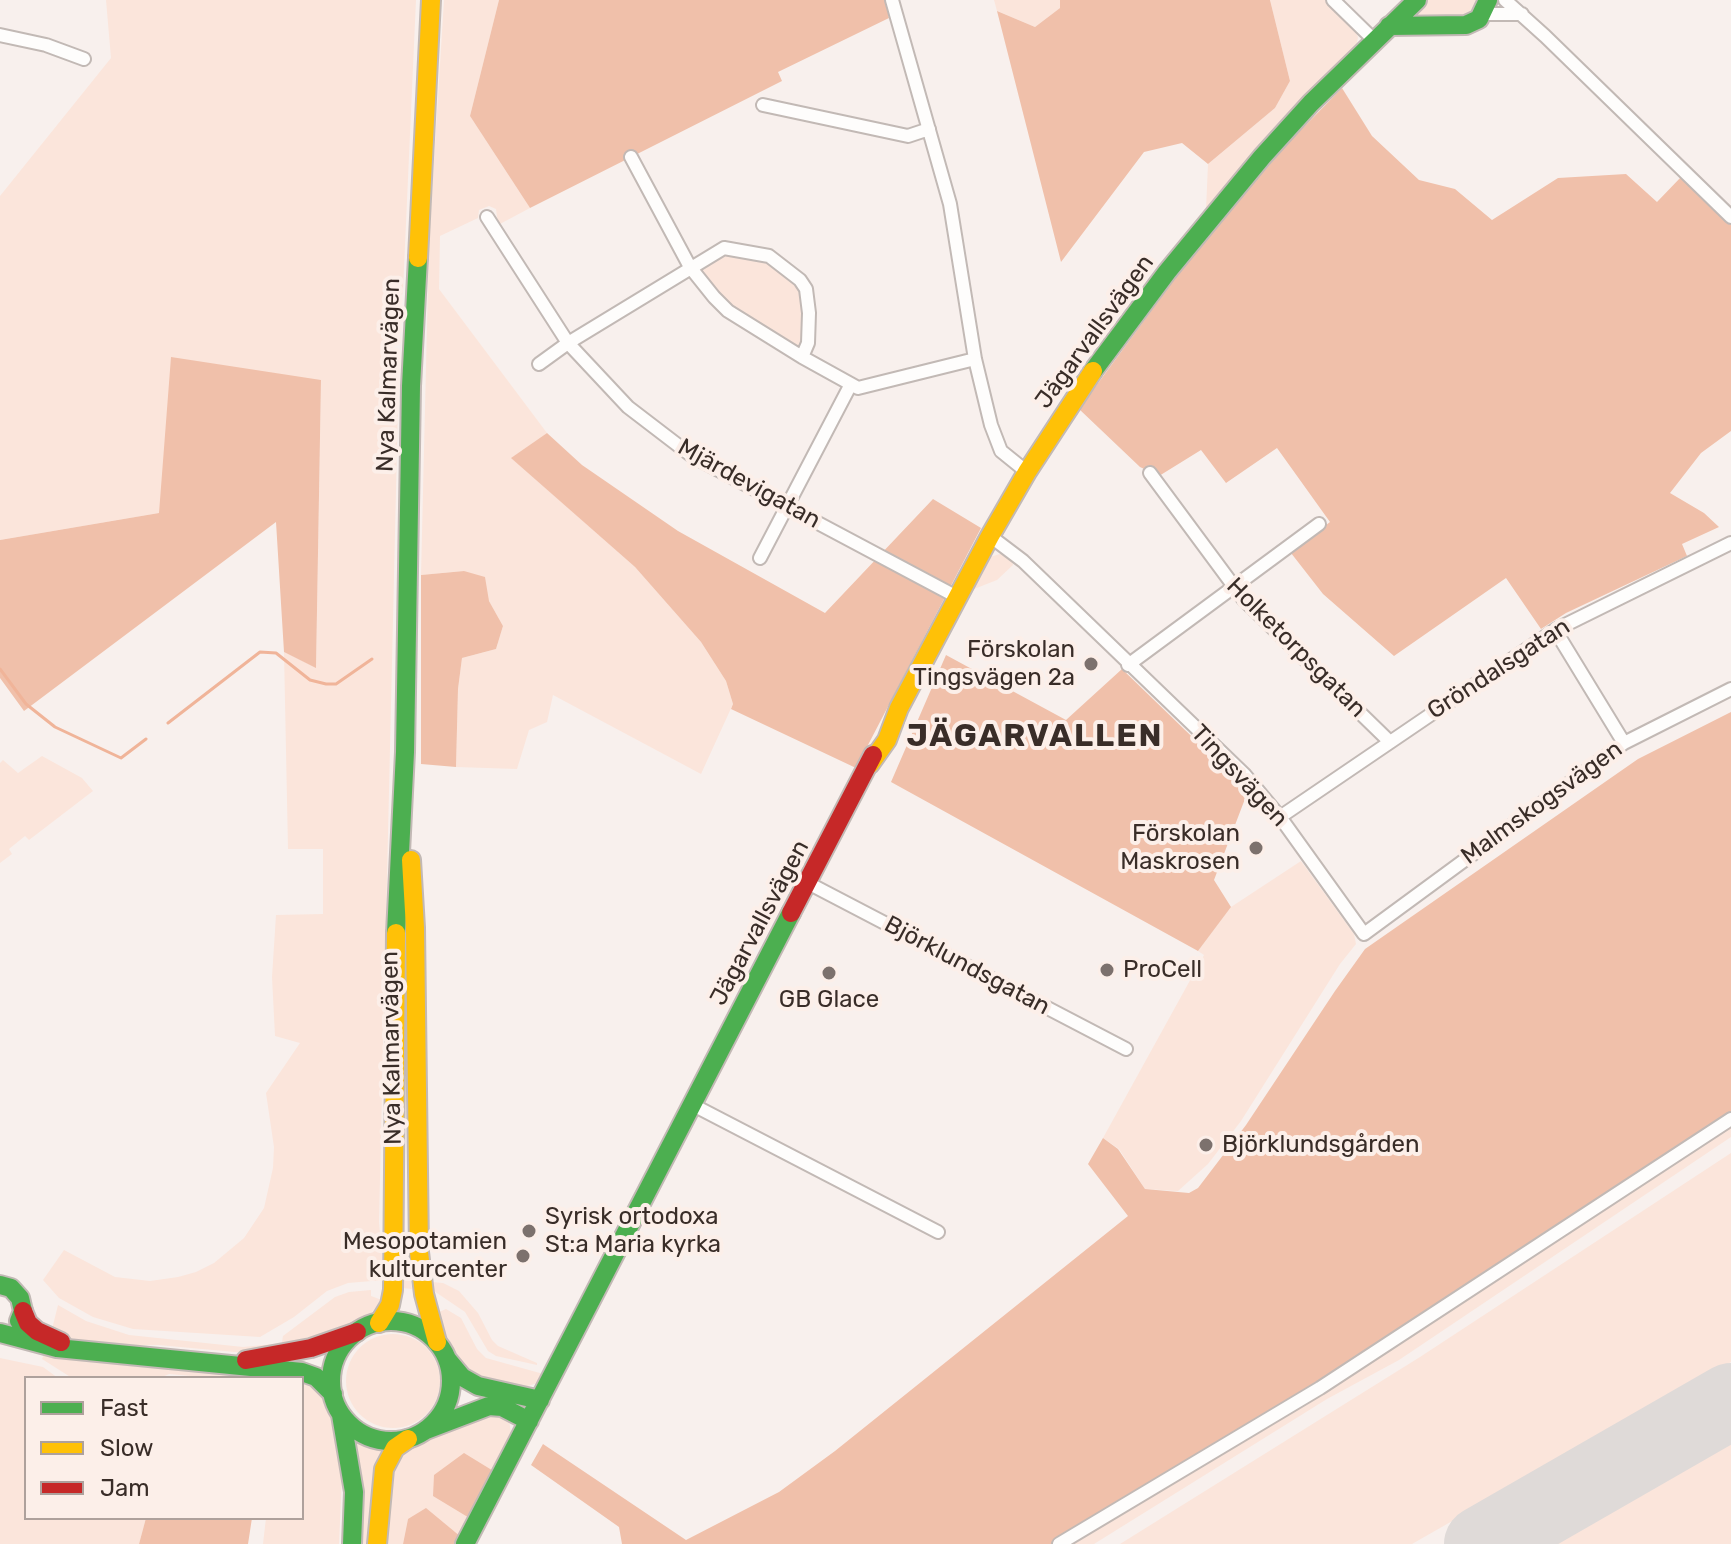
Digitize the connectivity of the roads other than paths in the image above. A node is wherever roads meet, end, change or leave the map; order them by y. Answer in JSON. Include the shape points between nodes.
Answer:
{"nodes":[{"id":1,"x":431,"y":0,"type":"edge"},
{"id":2,"x":892,"y":0,"type":"edge"},
{"id":3,"x":1333,"y":0,"type":"edge"},
{"id":4,"x":1417,"y":0,"type":"edge"},
{"id":5,"x":1505,"y":0,"type":"edge"},
{"id":6,"x":1486,"y":7,"type":"edge"},
{"id":7,"x":1522,"y":14,"type":"junction"},
{"id":8,"x":1389,"y":26,"type":"junction"},
{"id":9,"x":0,"y":35,"type":"edge"},
{"id":10,"x":1374,"y":40,"type":"junction"},
{"id":11,"x":84,"y":59,"type":"dead end"},
{"id":12,"x":763,"y":105,"type":"dead end"},
{"id":13,"x":929,"y":129,"type":"junction"},
{"id":14,"x":631,"y":157,"type":"dead end"},
{"id":15,"x":487,"y":217,"type":"dead end"},
{"id":16,"x":1731,"y":217,"type":"edge"},
{"id":17,"x":690,"y":267,"type":"junction"},
{"id":18,"x":568,"y":343,"type":"junction"},
{"id":19,"x":802,"y":357,"type":"junction"},
{"id":20,"x":975,"y":359,"type":"junction"},
{"id":21,"x":539,"y":364,"type":"dead end"},
{"id":22,"x":851,"y":384,"type":"junction"},
{"id":23,"x":1027,"y":472,"type":"junction"},
{"id":24,"x":1150,"y":473,"type":"dead end"},
{"id":25,"x":787,"y":506,"type":"junction"},
{"id":26,"x":1319,"y":524,"type":"dead end"},
{"id":27,"x":990,"y":536,"type":"junction"},
{"id":28,"x":1731,"y":543,"type":"edge"},
{"id":29,"x":760,"y":558,"type":"dead end"},
{"id":30,"x":1233,"y":587,"type":"junction"},
{"id":31,"x":957,"y":597,"type":"junction"},
{"id":32,"x":1555,"y":630,"type":"junction"},
{"id":33,"x":1128,"y":665,"type":"junction"},
{"id":34,"x":1731,"y":689,"type":"edge"},
{"id":35,"x":1390,"y":742,"type":"junction"},
{"id":36,"x":1624,"y":743,"type":"junction"},
{"id":37,"x":405,"y":752,"type":"junction"},
{"id":38,"x":1280,"y":817,"type":"junction"},
{"id":39,"x":808,"y":883,"type":"junction"},
{"id":40,"x":1364,"y":934,"type":"joint"},
{"id":41,"x":1126,"y":1049,"type":"dead end"},
{"id":42,"x":693,"y":1105,"type":"junction"},
{"id":43,"x":1731,"y":1119,"type":"edge"},
{"id":44,"x":938,"y":1232,"type":"dead end"},
{"id":45,"x":0,"y":1285,"type":"edge"},
{"id":46,"x":23,"y":1311,"type":"junction"},
{"id":47,"x":379,"y":1323,"type":"junction"},
{"id":48,"x":0,"y":1332,"type":"edge"},
{"id":49,"x":357,"y":1332,"type":"junction"},
{"id":50,"x":437,"y":1342,"type":"junction"},
{"id":51,"x":95,"y":1351,"type":"junction"},
{"id":52,"x":447,"y":1359,"type":"junction"},
{"id":53,"x":215,"y":1363,"type":"junction"},
{"id":54,"x":540,"y":1400,"type":"junction"},
{"id":55,"x":336,"y":1402,"type":"junction"},
{"id":56,"x":529,"y":1421,"type":"junction"},
{"id":57,"x":426,"y":1430,"type":"junction"},
{"id":58,"x":408,"y":1439,"type":"junction"},
{"id":59,"x":352,"y":1544,"type":"edge"},
{"id":60,"x":377,"y":1544,"type":"edge"},
{"id":61,"x":465,"y":1544,"type":"edge"},
{"id":62,"x":1059,"y":1544,"type":"edge"}],
"edges":[{"from":1,"to":37,"type":"street","name":"Nya Kalmarvägen","via":[[411,386]]},
{"from":2,"to":13,"type":"street"},
{"from":3,"to":10,"type":"street"},
{"from":4,"to":8,"type":"street","name":"Jägarvallsvägen"},
{"from":5,"to":7,"type":"street"},
{"from":6,"to":7,"type":"street"},
{"from":6,"to":8,"type":"street","via":[[1472,23],[1459,27]]},
{"from":7,"to":16,"type":"street"},
{"from":8,"to":10,"type":"street","name":"Jägarvallsvägen"},
{"from":9,"to":11,"type":"street"},
{"from":10,"to":23,"type":"street","name":"Jägarvallsvägen","via":[[1262,157],[1167,272],[1092,372]]},
{"from":12,"to":13,"type":"street","via":[[908,136]]},
{"from":13,"to":20,"type":"street","via":[[950,204]]},
{"from":14,"to":17,"type":"street"},
{"from":15,"to":18,"type":"street","name":"Mjärdevigatan"},
{"from":17,"to":18,"type":"street"},
{"from":17,"to":19,"type":"street","via":[[728,311]]},
{"from":17,"to":19,"type":"street","via":[[724,248],[769,256],[800,280],[809,313]]},
{"from":18,"to":21,"type":"street"},
{"from":18,"to":25,"type":"street","name":"Mjärdevigatan","via":[[628,407],[687,452]]},
{"from":19,"to":22,"type":"street"},
{"from":20,"to":22,"type":"street","via":[[858,388]]},
{"from":20,"to":23,"type":"street","via":[[1001,451]]},
{"from":22,"to":25,"type":"street"},
{"from":23,"to":27,"type":"street","name":"Jägarvallsvägen"},
{"from":24,"to":30,"type":"street","name":"Holketorpsgatan"},
{"from":25,"to":29,"type":"street"},
{"from":25,"to":31,"type":"street","name":"Mjärdevigatan"},
{"from":26,"to":30,"type":"street"},
{"from":27,"to":31,"type":"street","name":"Jägarvallsvägen"},
{"from":27,"to":33,"type":"street","name":"Tingsvägen","via":[[1023,561]]},
{"from":28,"to":32,"type":"street","name":"Gröndalsgatan"},
{"from":30,"to":33,"type":"street"},
{"from":30,"to":35,"type":"street","name":"Holketorpsgatan"},
{"from":31,"to":39,"type":"street","name":"Jägarvallsvägen"},
{"from":32,"to":35,"type":"street","name":"Gröndalsgatan"},
{"from":32,"to":36,"type":"street"},
{"from":33,"to":38,"type":"street","name":"Tingsvägen","via":[[1245,775]]},
{"from":34,"to":36,"type":"street","name":"Malmskogsvägen"},
{"from":35,"to":38,"type":"street","name":"Gröndalsgatan"},
{"from":36,"to":40,"type":"street","name":"Malmskogsvägen"},
{"from":37,"to":47,"type":"street","name":"Nya Kalmarvägen","via":[[396,925],[393,1290]]},
{"from":37,"to":50,"type":"street","name":"Nya Kalmarvägen","via":[[415,928],[419,1252]]},
{"from":38,"to":40,"type":"street","name":"Tingsvägen"},
{"from":39,"to":41,"type":"street","name":"Björklundsgatan"},
{"from":39,"to":42,"type":"street","name":"Jägarvallsvägen"},
{"from":42,"to":44,"type":"street"},
{"from":42,"to":54,"type":"street","name":"Jägarvallsvägen"},
{"from":43,"to":62,"type":"street","via":[[1320,1388]]},
{"from":45,"to":46,"type":"street","via":[[16,1292]]},
{"from":46,"to":48,"type":"street","via":[[13,1327]]},
{"from":46,"to":51,"type":"street","via":[[28,1323],[47,1336]]},
{"from":47,"to":49,"type":"street"},
{"from":47,"to":50,"type":"street","via":[[405,1323]]},
{"from":48,"to":51,"type":"street","via":[[45,1346]]},
{"from":49,"to":53,"type":"street","via":[[277,1356]]},
{"from":49,"to":55,"type":"street","via":[[334,1366]]},
{"from":50,"to":52,"type":"street"},
{"from":51,"to":53,"type":"street"},
{"from":52,"to":54,"type":"street","via":[[478,1386]]},
{"from":52,"to":57,"type":"street","via":[[450,1393]]},
{"from":53,"to":55,"type":"street","via":[[309,1374],[322,1381]]},
{"from":54,"to":56,"type":"street","name":"Jägarvallsvägen"},
{"from":55,"to":58,"type":"street","via":[[352,1426],[369,1436]]},
{"from":55,"to":59,"type":"street","via":[[354,1492]]},
{"from":56,"to":57,"type":"street","via":[[489,1406]]},
{"from":56,"to":61,"type":"street","name":"Jägarvallsvägen"},
{"from":57,"to":58,"type":"street"},
{"from":58,"to":60,"type":"street","via":[[395,1448],[384,1469]]}]}
